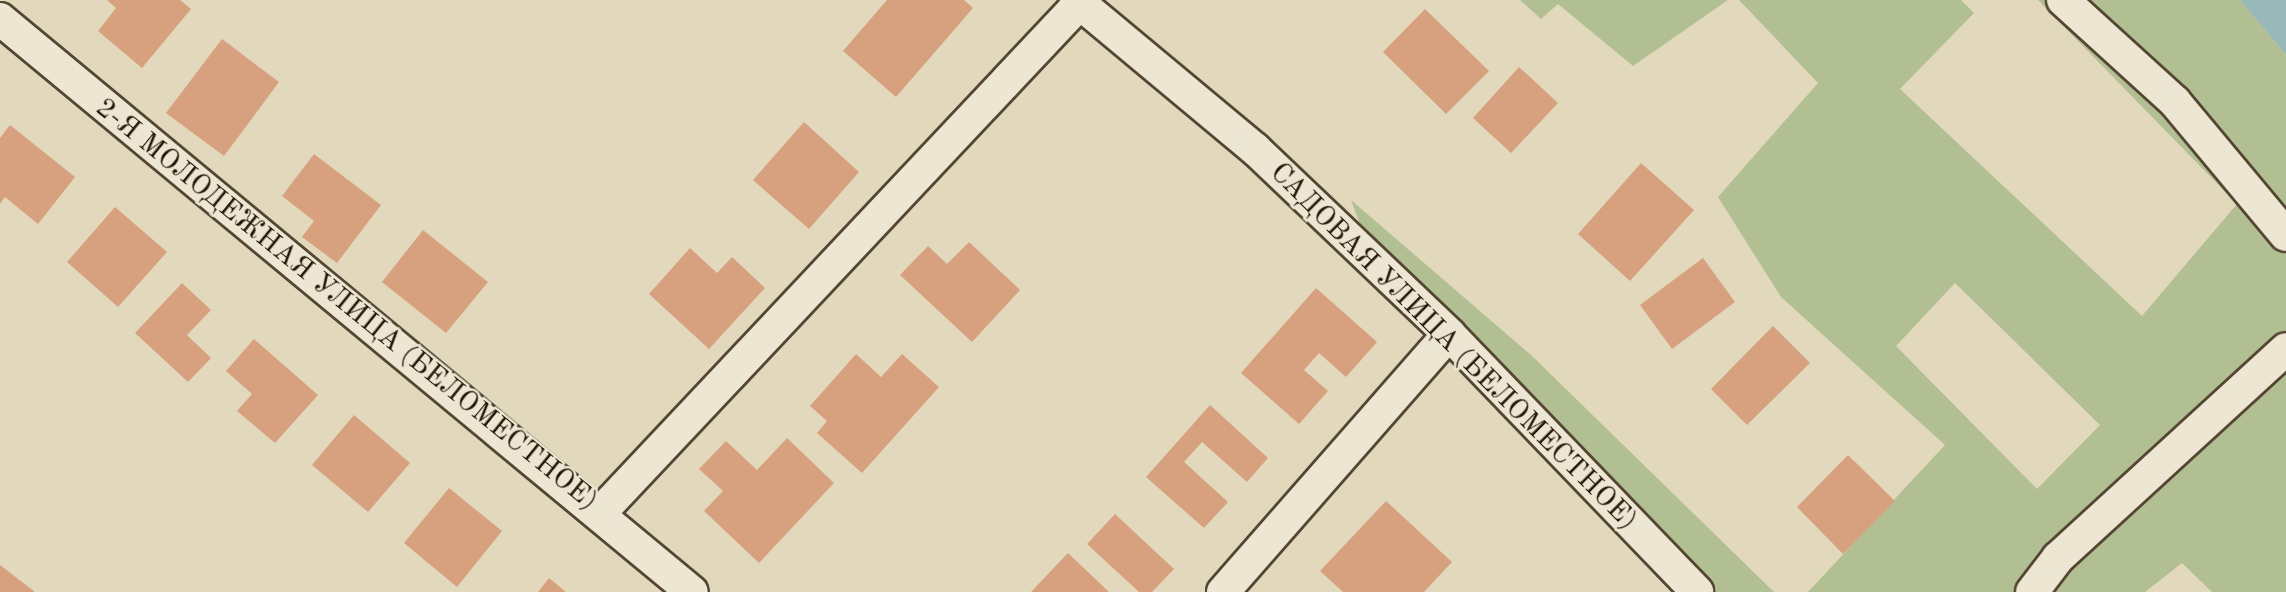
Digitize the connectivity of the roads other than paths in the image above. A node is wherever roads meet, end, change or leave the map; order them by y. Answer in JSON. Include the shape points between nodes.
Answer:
{"nodes":[{"id":1,"x":2063,"y":0,"type":"edge"},
{"id":2,"x":1078,"y":2,"type":"edge"},
{"id":3,"x":0,"y":19,"type":"edge"},
{"id":4,"x":2286,"y":235,"type":"edge"},
{"id":5,"x":1449,"y":334,"type":"junction"},
{"id":6,"x":2286,"y":349,"type":"edge"},
{"id":7,"x":600,"y":513,"type":"junction"},
{"id":8,"x":692,"y":592,"type":"edge"},
{"id":9,"x":1223,"y":592,"type":"edge"},
{"id":10,"x":1697,"y":592,"type":"edge"},
{"id":11,"x":2032,"y":592,"type":"edge"}],
"edges":[{"from":1,"to":4,"type":"street","via":[[2175,102]]},
{"from":2,"to":5,"type":"street","name":"САДОВАЯ УЛИЦА (БЕЛОМЕСТНОЕ)","via":[[1255,149]]},
{"from":2,"to":7,"type":"street"},
{"from":3,"to":7,"type":"street","name":"2-Я МОЛОДЕЖНАЯ УЛИЦА (БЕЛОМЕСТНОЕ)","via":[[320,288]]},
{"from":5,"to":9,"type":"street"},
{"from":5,"to":10,"type":"street","name":"САДОВАЯ УЛИЦА (БЕЛОМЕСТНОЕ)"},
{"from":6,"to":11,"type":"street","via":[[2058,558]]},
{"from":7,"to":8,"type":"street","name":"2-Я МОЛОДЕЖНАЯ УЛИЦА (БЕЛОМЕСТНОЕ)"}]}
